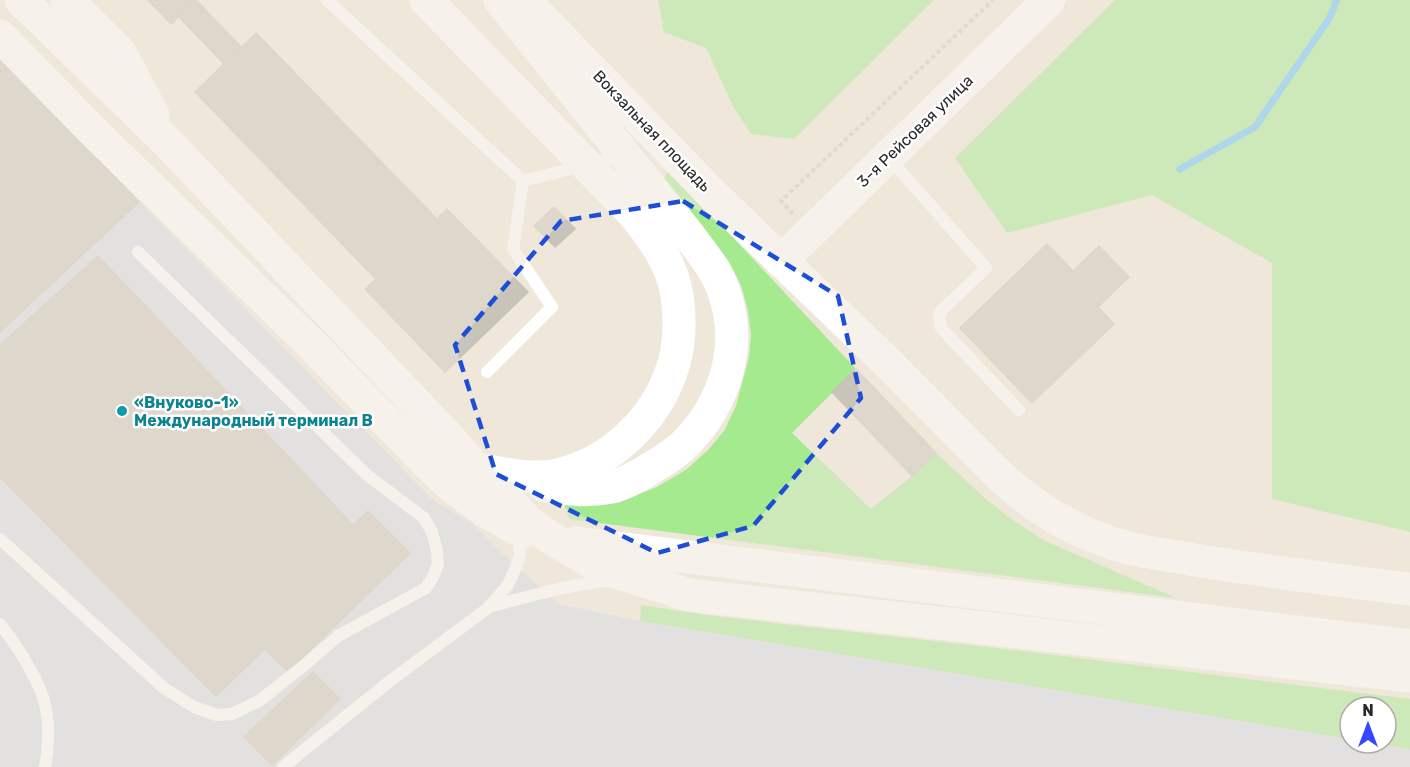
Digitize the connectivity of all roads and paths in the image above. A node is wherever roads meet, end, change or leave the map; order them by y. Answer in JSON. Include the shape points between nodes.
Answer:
{"nodes":[{"id":1,"x":21,"y":0,"type":"edge"},
{"id":2,"x":67,"y":0,"type":"edge"},
{"id":3,"x":327,"y":0,"type":"edge"},
{"id":4,"x":426,"y":0,"type":"edge"},
{"id":5,"x":500,"y":0,"type":"edge"},
{"id":6,"x":524,"y":0,"type":"edge"},
{"id":7,"x":993,"y":0,"type":"edge"},
{"id":8,"x":1049,"y":0,"type":"edge"},
{"id":9,"x":0,"y":36,"type":"edge"},
{"id":10,"x":168,"y":143,"type":"junction"},
{"id":11,"x":625,"y":156,"type":"junction"},
{"id":12,"x":888,"y":157,"type":"junction"},
{"id":13,"x":523,"y":181,"type":"junction"},
{"id":14,"x":811,"y":233,"type":"junction"},
{"id":15,"x":138,"y":252,"type":"dead end"},
{"id":16,"x":782,"y":261,"type":"junction"},
{"id":17,"x":487,"y":372,"type":"dead end"},
{"id":18,"x":360,"y":394,"type":"junction"},
{"id":19,"x":1019,"y":410,"type":"dead end"},
{"id":20,"x":473,"y":466,"type":"junction"},
{"id":21,"x":512,"y":503,"type":"junction"},
{"id":22,"x":0,"y":539,"type":"edge"},
{"id":23,"x":631,"y":578,"type":"junction"},
{"id":24,"x":1410,"y":588,"type":"edge"},
{"id":25,"x":488,"y":608,"type":"junction"},
{"id":26,"x":0,"y":624,"type":"edge"},
{"id":27,"x":1410,"y":646,"type":"edge"},
{"id":28,"x":1410,"y":676,"type":"edge"},
{"id":29,"x":45,"y":767,"type":"edge"},
{"id":30,"x":283,"y":767,"type":"edge"}],
"edges":[{"from":1,"to":10,"type":"main road"},
{"from":2,"to":10,"type":"main road","via":[[120,53]]},
{"from":3,"to":13,"type":"lane"},
{"from":4,"to":18,"type":"main road","via":[[635,215],[661,250],[677,296],[678,347],[668,381],[640,425],[593,462],[552,476],[524,477],[483,471],[456,459]]},
{"from":5,"to":11,"type":"main road"},
{"from":6,"to":16,"type":"main road","name":"Вокзальная площадь"},
{"from":7,"to":14,"type":"path","via":[[781,201]]},
{"from":8,"to":12,"type":"main road","name":"3-я Рейсовая улица"},
{"from":9,"to":18,"type":"main road"},
{"from":10,"to":20,"type":"main road"},
{"from":11,"to":13,"type":"lane"},
{"from":11,"to":20,"type":"main road","via":[[688,234],[721,283],[730,313],[732,352],[721,392],[686,443],[615,487],[568,489],[528,484]]},
{"from":12,"to":14,"type":"main road","name":"3-я Рейсовая улица"},
{"from":12,"to":19,"type":"lane","via":[[986,268],[942,310],[941,328]]},
{"from":13,"to":17,"type":"lane","via":[[513,249],[552,307]]},
{"from":14,"to":16,"type":"main road","name":"3-я Рейсовая улица"},
{"from":15,"to":22,"type":"lane","via":[[367,475],[424,518],[437,551],[433,577],[426,588],[338,636],[259,701],[232,714],[218,715],[194,707],[164,688]]},
{"from":16,"to":24,"type":"main road","name":"Вокзальная площадь","via":[[1017,492],[1055,517],[1126,547],[1216,564]]},
{"from":18,"to":27,"type":"main road","via":[[455,489],[516,528],[548,538]]},
{"from":20,"to":21,"type":"main road"},
{"from":21,"to":23,"type":"main road","via":[[527,521],[559,543],[600,567]]},
{"from":21,"to":25,"type":"lane","via":[[520,555],[508,585]]},
{"from":23,"to":25,"type":"lane","via":[[571,586]]},
{"from":23,"to":28,"type":"main road","via":[[689,595]]},
{"from":25,"to":30,"type":"lane"},
{"from":26,"to":29,"type":"lane","via":[[43,698],[48,729]]}]}
